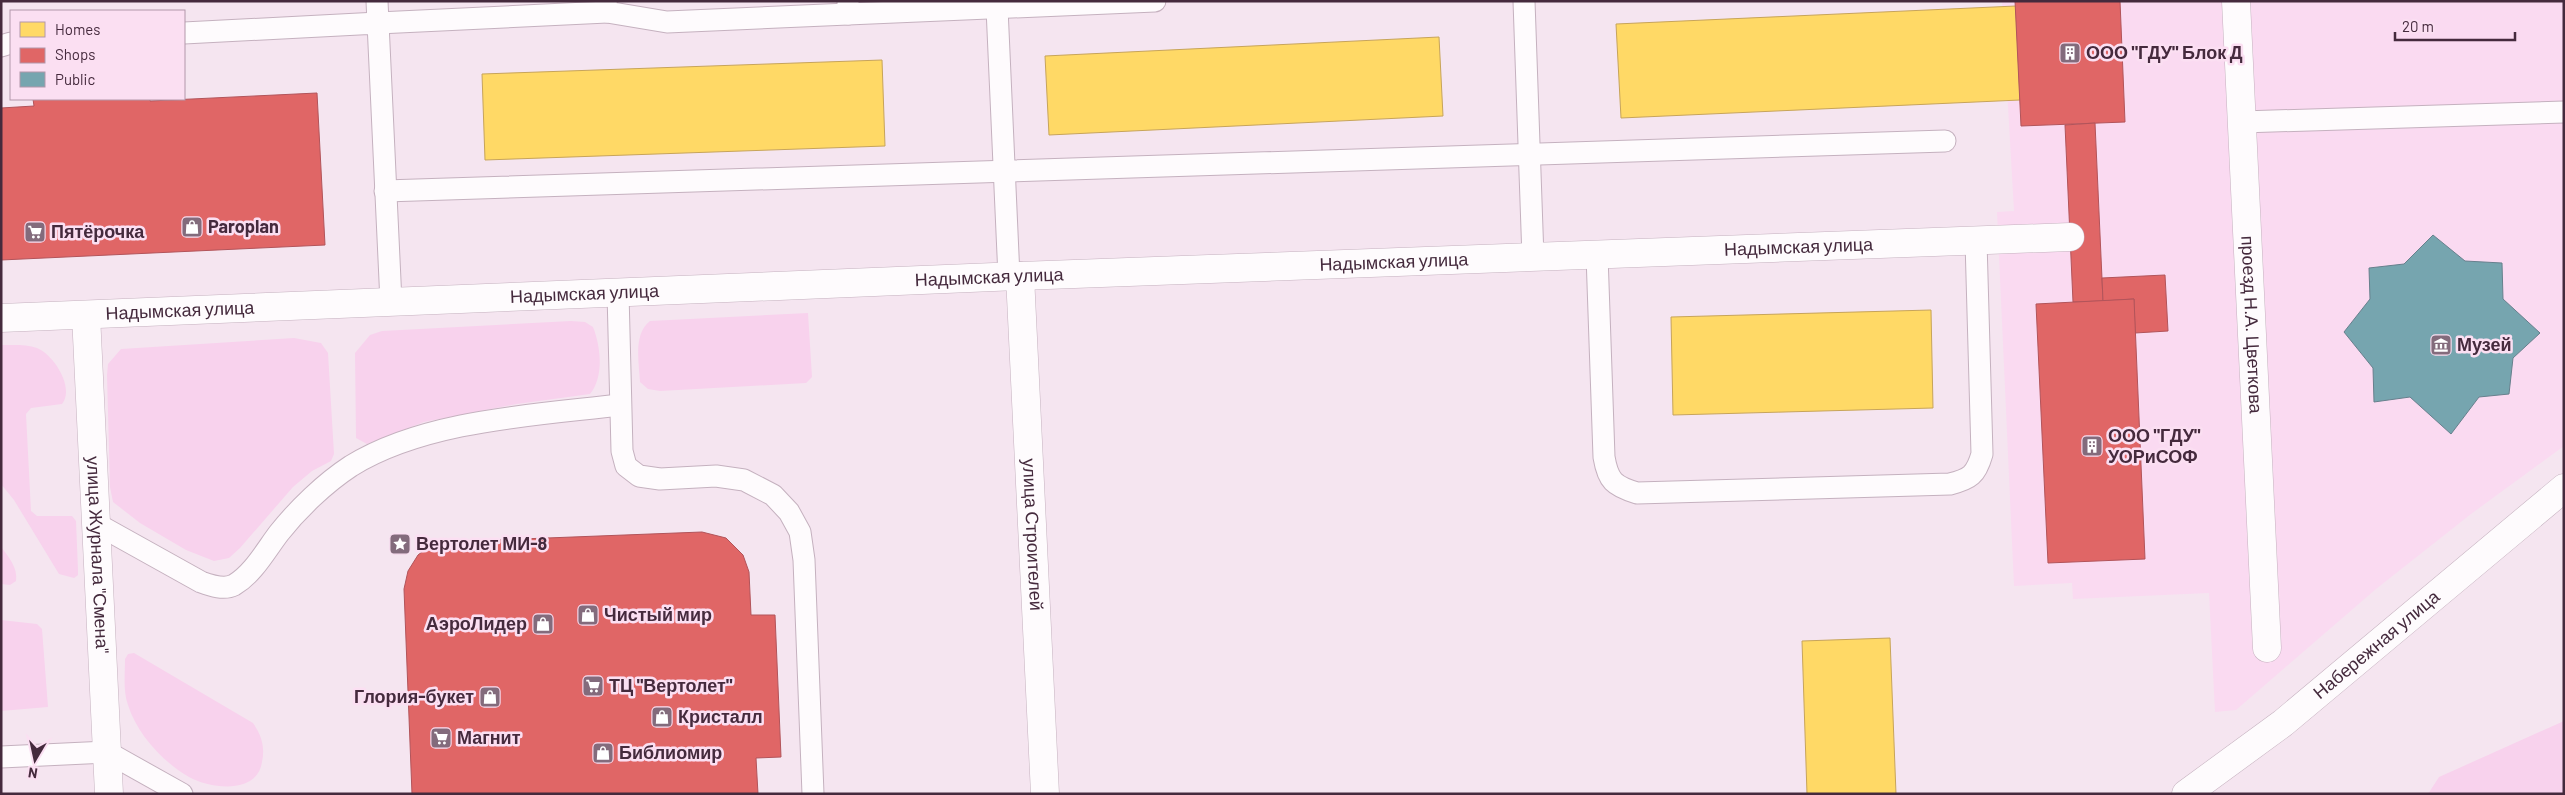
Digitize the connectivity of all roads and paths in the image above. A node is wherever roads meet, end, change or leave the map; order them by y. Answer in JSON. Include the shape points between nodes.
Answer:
{"nodes":[{"id":1,"x":377,"y":1,"type":"edge"},
{"id":2,"x":1155,"y":1,"type":"edge"},
{"id":3,"x":1524,"y":1,"type":"edge"},
{"id":4,"x":2236,"y":1,"type":"edge"},
{"id":5,"x":606,"y":6,"type":"edge"},
{"id":6,"x":848,"y":8,"type":"edge"},
{"id":7,"x":997,"y":8,"type":"junction"},
{"id":8,"x":378,"y":23,"type":"junction"},
{"id":9,"x":185,"y":33,"type":"edge"},
{"id":10,"x":2564,"y":112,"type":"edge"},
{"id":11,"x":2242,"y":122,"type":"junction"},
{"id":12,"x":1945,"y":141,"type":"dead end"},
{"id":13,"x":1529,"y":154,"type":"junction"},
{"id":14,"x":1005,"y":171,"type":"junction"},
{"id":15,"x":386,"y":191,"type":"junction"},
{"id":16,"x":2070,"y":237,"type":"dead end"},
{"id":17,"x":1976,"y":241,"type":"junction"},
{"id":18,"x":1597,"y":255,"type":"junction"},
{"id":19,"x":1533,"y":258,"type":"junction"},
{"id":20,"x":1015,"y":277,"type":"junction"},
{"id":21,"x":618,"y":293,"type":"junction"},
{"id":22,"x":391,"y":302,"type":"junction"},
{"id":23,"x":86,"y":315,"type":"junction"},
{"id":24,"x":1,"y":318,"type":"edge"},
{"id":25,"x":620,"y":405,"type":"junction"},
{"id":26,"x":2564,"y":488,"type":"edge"},
{"id":27,"x":95,"y":523,"type":"junction"},
{"id":28,"x":2267,"y":648,"type":"dead end"},
{"id":29,"x":107,"y":752,"type":"junction"},
{"id":30,"x":1,"y":757,"type":"edge"},
{"id":31,"x":109,"y":794,"type":"edge"},
{"id":32,"x":182,"y":794,"type":"edge"},
{"id":33,"x":814,"y":794,"type":"edge"},
{"id":34,"x":1045,"y":794,"type":"edge"},
{"id":35,"x":2186,"y":794,"type":"edge"}],
"edges":[{"from":1,"to":8,"type":"lane"},
{"from":2,"to":7,"type":"lane"},
{"from":3,"to":13,"type":"lane"},
{"from":4,"to":11,"type":"street","name":"проезд Н.А. Цветкова"},
{"from":5,"to":6,"type":"lane","via":[[667,22]]},
{"from":5,"to":8,"type":"lane"},
{"from":6,"to":7,"type":"lane"},
{"from":7,"to":14,"type":"lane"},
{"from":8,"to":9,"type":"lane"},
{"from":8,"to":15,"type":"lane"},
{"from":10,"to":11,"type":"lane"},
{"from":11,"to":28,"type":"street","name":"проезд Н.А. Цветкова"},
{"from":12,"to":13,"type":"lane"},
{"from":13,"to":14,"type":"lane"},
{"from":13,"to":19,"type":"lane"},
{"from":14,"to":15,"type":"lane"},
{"from":14,"to":20,"type":"lane"},
{"from":15,"to":22,"type":"lane"},
{"from":16,"to":17,"type":"street","name":"Надымская улица"},
{"from":17,"to":18,"type":"street","name":"Надымская улица"},
{"from":17,"to":18,"type":"lane","via":[[1982,454],[1978,468],[1967,480],[1950,484],[1637,493],[1619,488],[1607,474],[1604,457]]},
{"from":18,"to":19,"type":"street","name":"Надымская улица"},
{"from":19,"to":20,"type":"street","name":"Надымская улица"},
{"from":20,"to":21,"type":"street","name":"Надымская улица"},
{"from":20,"to":34,"type":"street","name":"улица Строителей"},
{"from":21,"to":22,"type":"street","name":"Надымская улица"},
{"from":21,"to":25,"type":"lane"},
{"from":22,"to":23,"type":"street","name":"Надымская улица"},
{"from":23,"to":24,"type":"street","name":"Надымская улица"},
{"from":23,"to":27,"type":"street","name":"улица Журнала \"Смена\""},
{"from":25,"to":27,"type":"lane","via":[[496,419],[437,432],[394,446],[352,466],[318,492],[248,573],[233,585],[218,588],[201,582]]},
{"from":25,"to":33,"type":"lane","via":[[622,451],[626,466],[639,476],[660,479],[716,476],[744,480],[774,495],[800,532],[804,560]]},
{"from":26,"to":35,"type":"street","name":"Набережная улица","via":[[2283,722]]},
{"from":27,"to":29,"type":"street","name":"улица Журнала \"Смена\""},
{"from":29,"to":30,"type":"lane"},
{"from":29,"to":31,"type":"street","name":"улица Журнала \"Смена\""},
{"from":29,"to":32,"type":"lane"}]}
